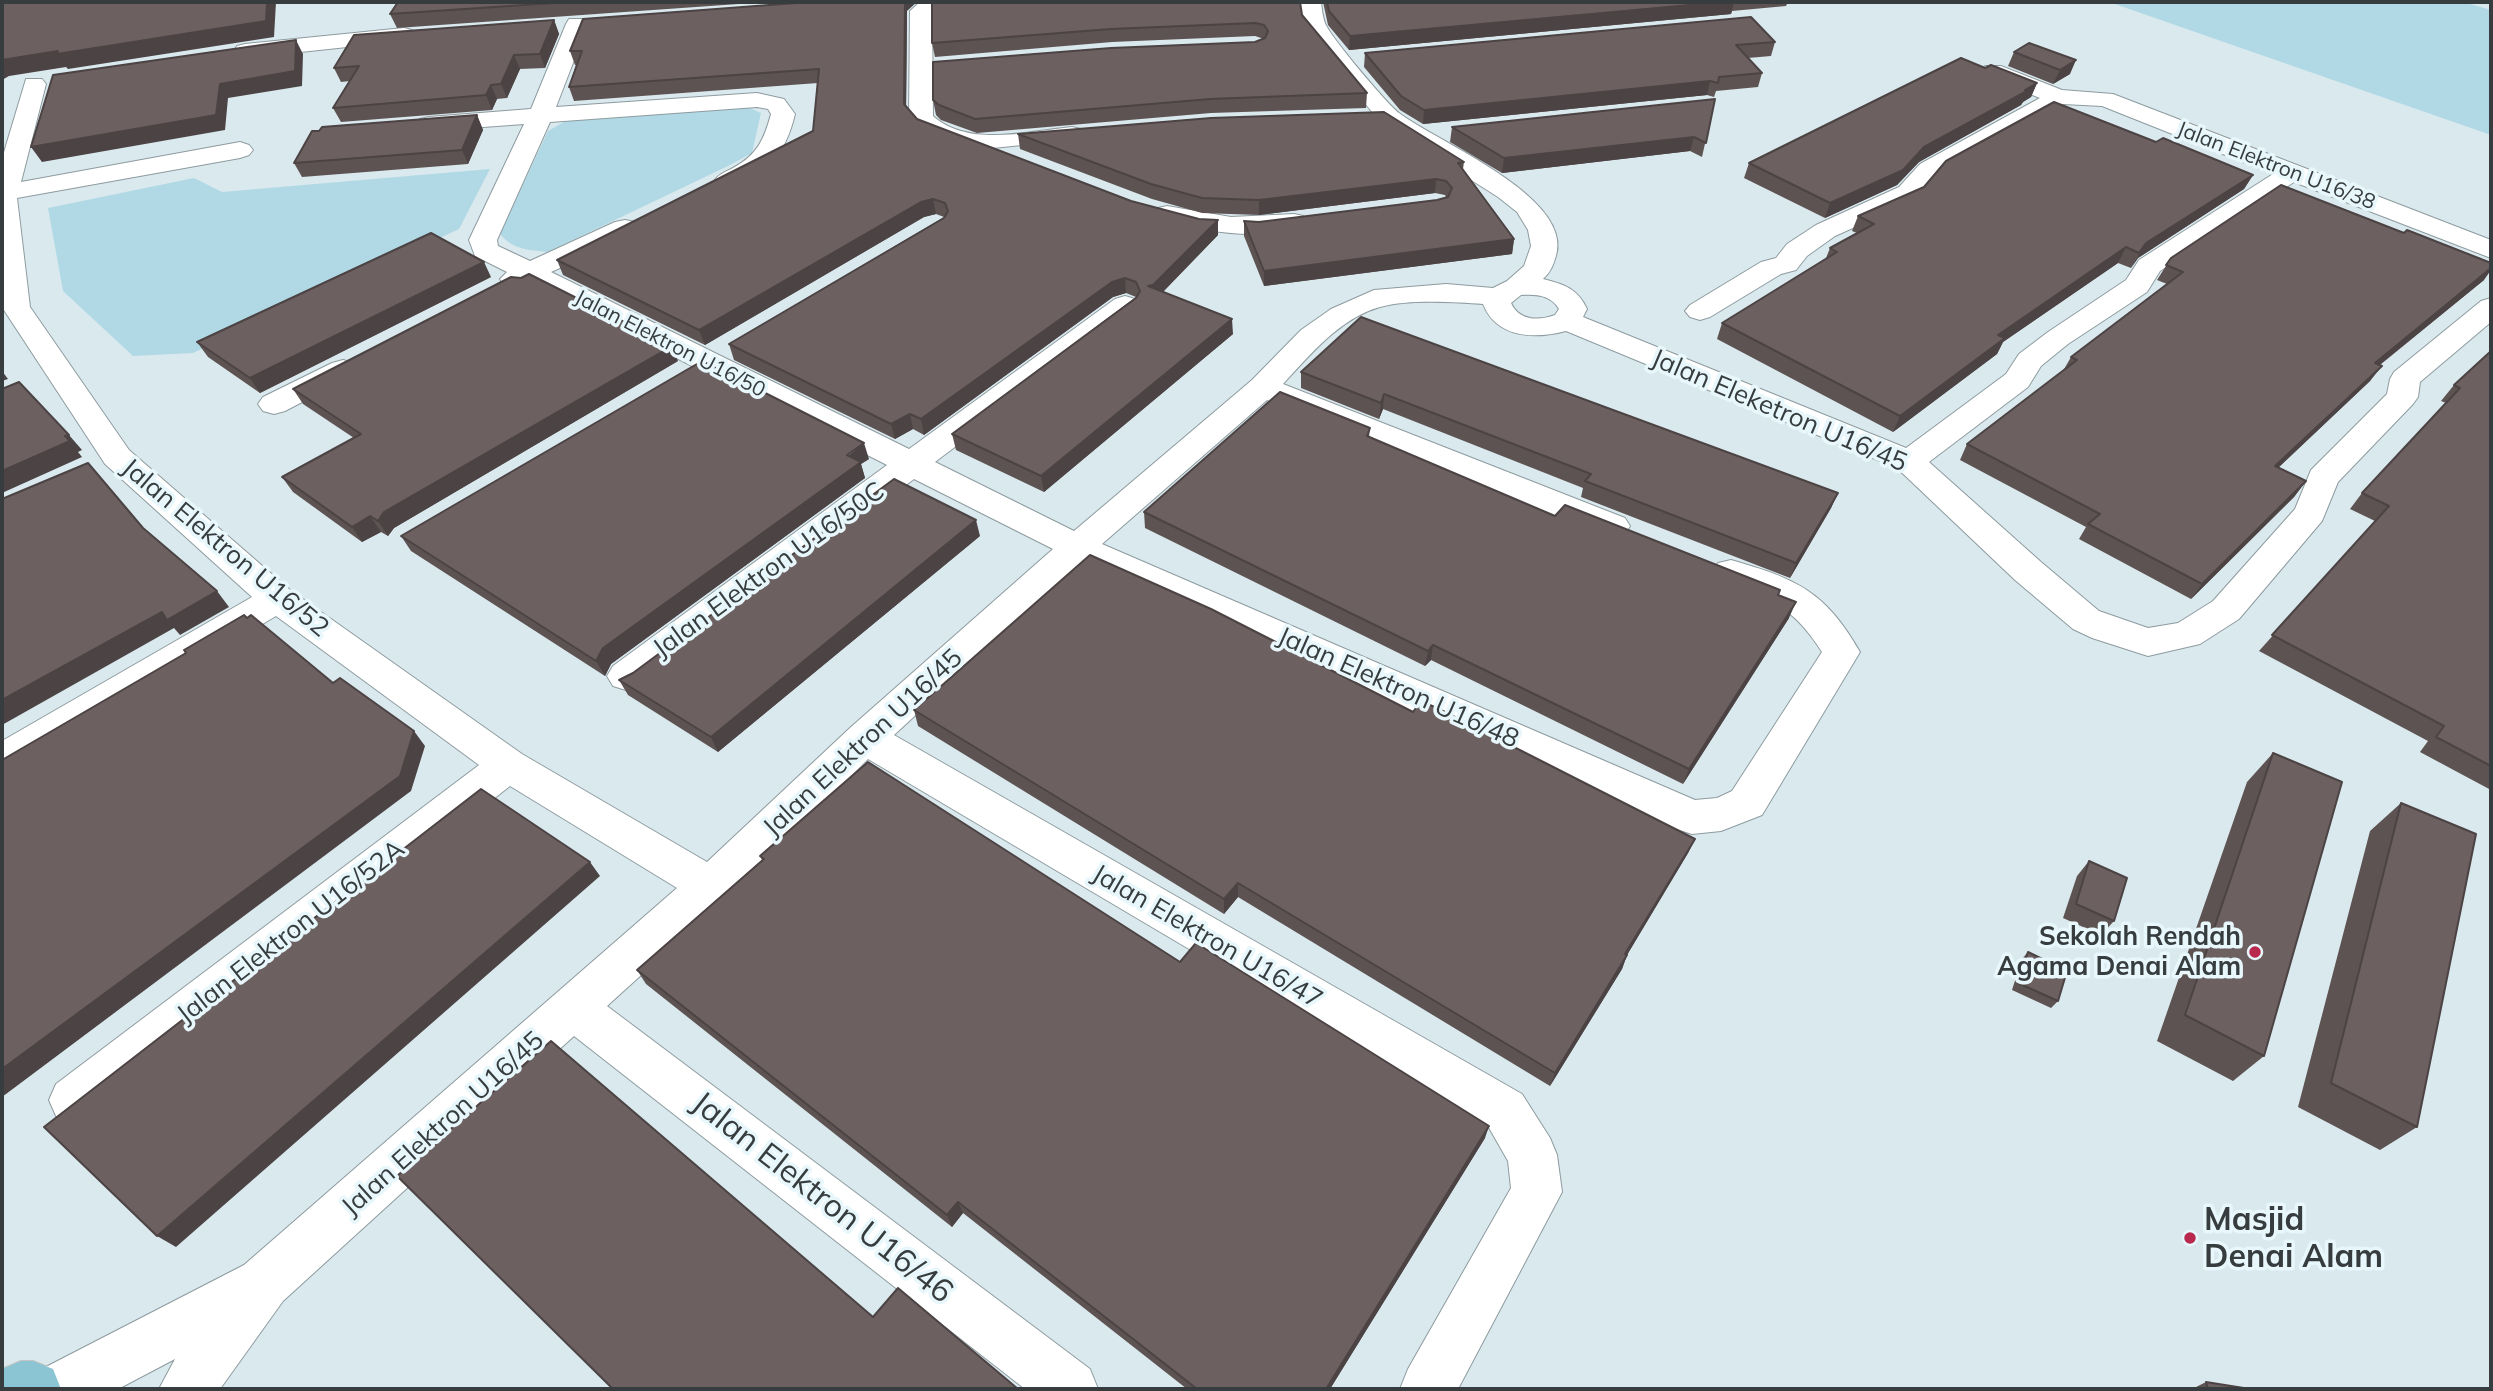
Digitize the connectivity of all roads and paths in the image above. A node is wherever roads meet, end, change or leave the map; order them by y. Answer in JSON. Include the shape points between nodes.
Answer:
{"nodes":[{"id":1,"x":1310,"y":2,"type":"edge"},
{"id":2,"x":930,"y":3,"type":"edge"},
{"id":3,"x":578,"y":24,"type":"edge"},
{"id":4,"x":421,"y":34,"type":"edge"},
{"id":5,"x":222,"y":55,"type":"edge"},
{"id":6,"x":1369,"y":57,"type":"edge"},
{"id":7,"x":1343,"y":60,"type":"junction"},
{"id":8,"x":948,"y":65,"type":"edge"},
{"id":9,"x":920,"y":68,"type":"junction"},
{"id":10,"x":1993,"y":71,"type":"edge"},
{"id":11,"x":36,"y":84,"type":"dead end"},
{"id":12,"x":2059,"y":97,"type":"junction"},
{"id":13,"x":541,"y":115,"type":"junction"},
{"id":14,"x":1389,"y":117,"type":"junction"},
{"id":15,"x":1361,"y":118,"type":"edge"},
{"id":16,"x":404,"y":125,"type":"edge"},
{"id":17,"x":1457,"y":131,"type":"edge"},
{"id":18,"x":1097,"y":132,"type":"edge"},
{"id":19,"x":1417,"y":135,"type":"junction"},
{"id":20,"x":973,"y":143,"type":"junction"},
{"id":21,"x":240,"y":150,"type":"dead end"},
{"id":22,"x":1025,"y":163,"type":"edge"},
{"id":23,"x":2291,"y":173,"type":"junction"},
{"id":24,"x":4,"y":192,"type":"edge"},
{"id":25,"x":700,"y":193,"type":"edge"},
{"id":26,"x":1142,"y":207,"type":"edge"},
{"id":27,"x":651,"y":215,"type":"edge"},
{"id":28,"x":1313,"y":219,"type":"edge"},
{"id":29,"x":1545,"y":246,"type":"junction"},
{"id":30,"x":2491,"y":250,"type":"edge"},
{"id":31,"x":529,"y":272,"type":"junction"},
{"id":32,"x":492,"y":291,"type":"edge"},
{"id":33,"x":1508,"y":292,"type":"junction"},
{"id":34,"x":1125,"y":305,"type":"edge"},
{"id":35,"x":2491,"y":307,"type":"edge"},
{"id":36,"x":9,"y":309,"type":"edge"},
{"id":37,"x":1566,"y":309,"type":"junction"},
{"id":38,"x":1700,"y":311,"type":"dead end"},
{"id":39,"x":371,"y":354,"type":"edge"},
{"id":40,"x":1263,"y":387,"type":"junction"},
{"id":41,"x":274,"y":404,"type":"dead end"},
{"id":42,"x":1909,"y":461,"type":"junction"},
{"id":43,"x":912,"y":465,"type":"junction"},
{"id":44,"x":1645,"y":538,"type":"edge"},
{"id":45,"x":1077,"y":547,"type":"junction"},
{"id":46,"x":1696,"y":558,"type":"edge"},
{"id":47,"x":277,"y":598,"type":"junction"},
{"id":48,"x":626,"y":676,"type":"edge"},
{"id":49,"x":865,"y":738,"type":"junction"},
{"id":50,"x":2,"y":760,"type":"edge"},
{"id":51,"x":508,"y":765,"type":"junction"},
{"id":52,"x":710,"y":886,"type":"junction"},
{"id":53,"x":573,"y":1007,"type":"junction"},
{"id":54,"x":73,"y":1100,"type":"dead end"},
{"id":55,"x":264,"y":1282,"type":"junction"},
{"id":56,"x":21,"y":1389,"type":"edge"},
{"id":57,"x":33,"y":1389,"type":"edge"},
{"id":58,"x":62,"y":1389,"type":"edge"},
{"id":59,"x":187,"y":1389,"type":"edge"},
{"id":60,"x":1070,"y":1389,"type":"edge"},
{"id":61,"x":1428,"y":1389,"type":"edge"}],
"edges":[{"from":1,"to":7,"type":"street","via":[[1315,27]]},
{"from":2,"to":9,"type":"street","via":[[921,11]]},
{"from":3,"to":13,"type":"street","name":"Jalan Elektron U16/50"},
{"from":4,"to":5,"type":"street"},
{"from":6,"to":7,"type":"street"},
{"from":7,"to":14,"type":"street"},
{"from":8,"to":9,"type":"street"},
{"from":9,"to":20,"type":"street","via":[[921,118],[931,127]]},
{"from":10,"to":12,"type":"street"},
{"from":11,"to":24,"type":"street","name":"Jalan Elektron U16/52"},
{"from":12,"to":23,"type":"street","name":"Jalan Elektron U16/38","via":[[2105,99]]},
{"from":12,"to":38,"type":"street","via":[[1920,174],[1910,193],[1810,240],[1786,264],[1771,268]]},
{"from":13,"to":16,"type":"street"},
{"from":13,"to":25,"type":"street","via":[[757,100],[776,104],[783,114],[775,147],[758,164]]},
{"from":13,"to":31,"type":"street","name":"Jalan Elektron U16/50","via":[[482,246]]},
{"from":14,"to":15,"type":"street"},
{"from":14,"to":19,"type":"street"},
{"from":17,"to":19,"type":"street"},
{"from":18,"to":20,"type":"street"},
{"from":19,"to":29,"type":"street","via":[[1527,206],[1542,230]]},
{"from":20,"to":22,"type":"street"},
{"from":21,"to":24,"type":"street"},
{"from":23,"to":30,"type":"street","name":"Jalan Elektron U16/38"},
{"from":23,"to":42,"type":"street","via":[[2149,265],[2137,286],[2058,338],[2030,360],[2017,380]]},
{"from":24,"to":36,"type":"street","name":"Jalan Elektron U16/52"},
{"from":26,"to":28,"type":"street","via":[[1200,224]]},
{"from":27,"to":31,"type":"street"},
{"from":29,"to":33,"type":"street","via":[[1537,270]]},
{"from":29,"to":37,"type":"street","via":[[1572,280]]},
{"from":31,"to":32,"type":"street"},
{"from":31,"to":43,"type":"street","name":"Jalan Elektron U16/50"},
{"from":33,"to":37,"type":"street","name":"Jalan Eleketron U16/45","via":[[1548,288]]},
{"from":33,"to":37,"type":"street","via":[[1498,310],[1522,326],[1547,328]]},
{"from":33,"to":40,"type":"street","name":"Jalan Elektron U16/45","via":[[1374,299],[1311,336]]},
{"from":34,"to":43,"type":"street","name":"Jalan Elektron U16/50C"},
{"from":35,"to":42,"type":"street","name":"Jalan Eleketron U16/45","via":[[2405,379],[2402,397],[2323,478],[2310,513],[2227,610],[2187,635],[2148,642],[2086,620]]},
{"from":36,"to":47,"type":"street","name":"Jalan Elektron U16/52","via":[[105,462]]},
{"from":37,"to":42,"type":"street","name":"Jalan Eleketron U16/45"},
{"from":39,"to":41,"type":"street"},
{"from":40,"to":44,"type":"street"},
{"from":40,"to":45,"type":"street","name":"Jalan Elektron U16/45"},
{"from":43,"to":45,"type":"street","name":"Jalan Elektron U16/50"},
{"from":43,"to":48,"type":"street","name":"Jalan Elektron U16/50C"},
{"from":45,"to":46,"type":"street","name":"Jalan Elektron U16/48","via":[[1692,817],[1721,814],[1747,803],[1841,652],[1819,618],[1795,597]]},
{"from":45,"to":49,"type":"street","name":"Jalan Elektron U16/45"},
{"from":47,"to":50,"type":"street"},
{"from":47,"to":51,"type":"street","name":"Jalan Elektron U16/52"},
{"from":49,"to":52,"type":"street","name":"Jalan Elektron U16/45"},
{"from":49,"to":61,"type":"street","name":"Jalan Elektron U16/47","via":[[1505,1110],[1531,1155],[1537,1192]]},
{"from":51,"to":52,"type":"street","name":"Jalan Elektron U16/52"},
{"from":51,"to":54,"type":"street","name":"Jalan Elektron U16/52A"},
{"from":52,"to":53,"type":"street","name":"Jalan Elektron U16/45"},
{"from":53,"to":55,"type":"street","name":"Jalan Elektron U16/45"},
{"from":53,"to":60,"type":"street","name":"Jalan Elektron U16/46"},
{"from":55,"to":58,"type":"street"},
{"from":55,"to":59,"type":"street"},
{"from":56,"to":57,"type":"main road"}]}
